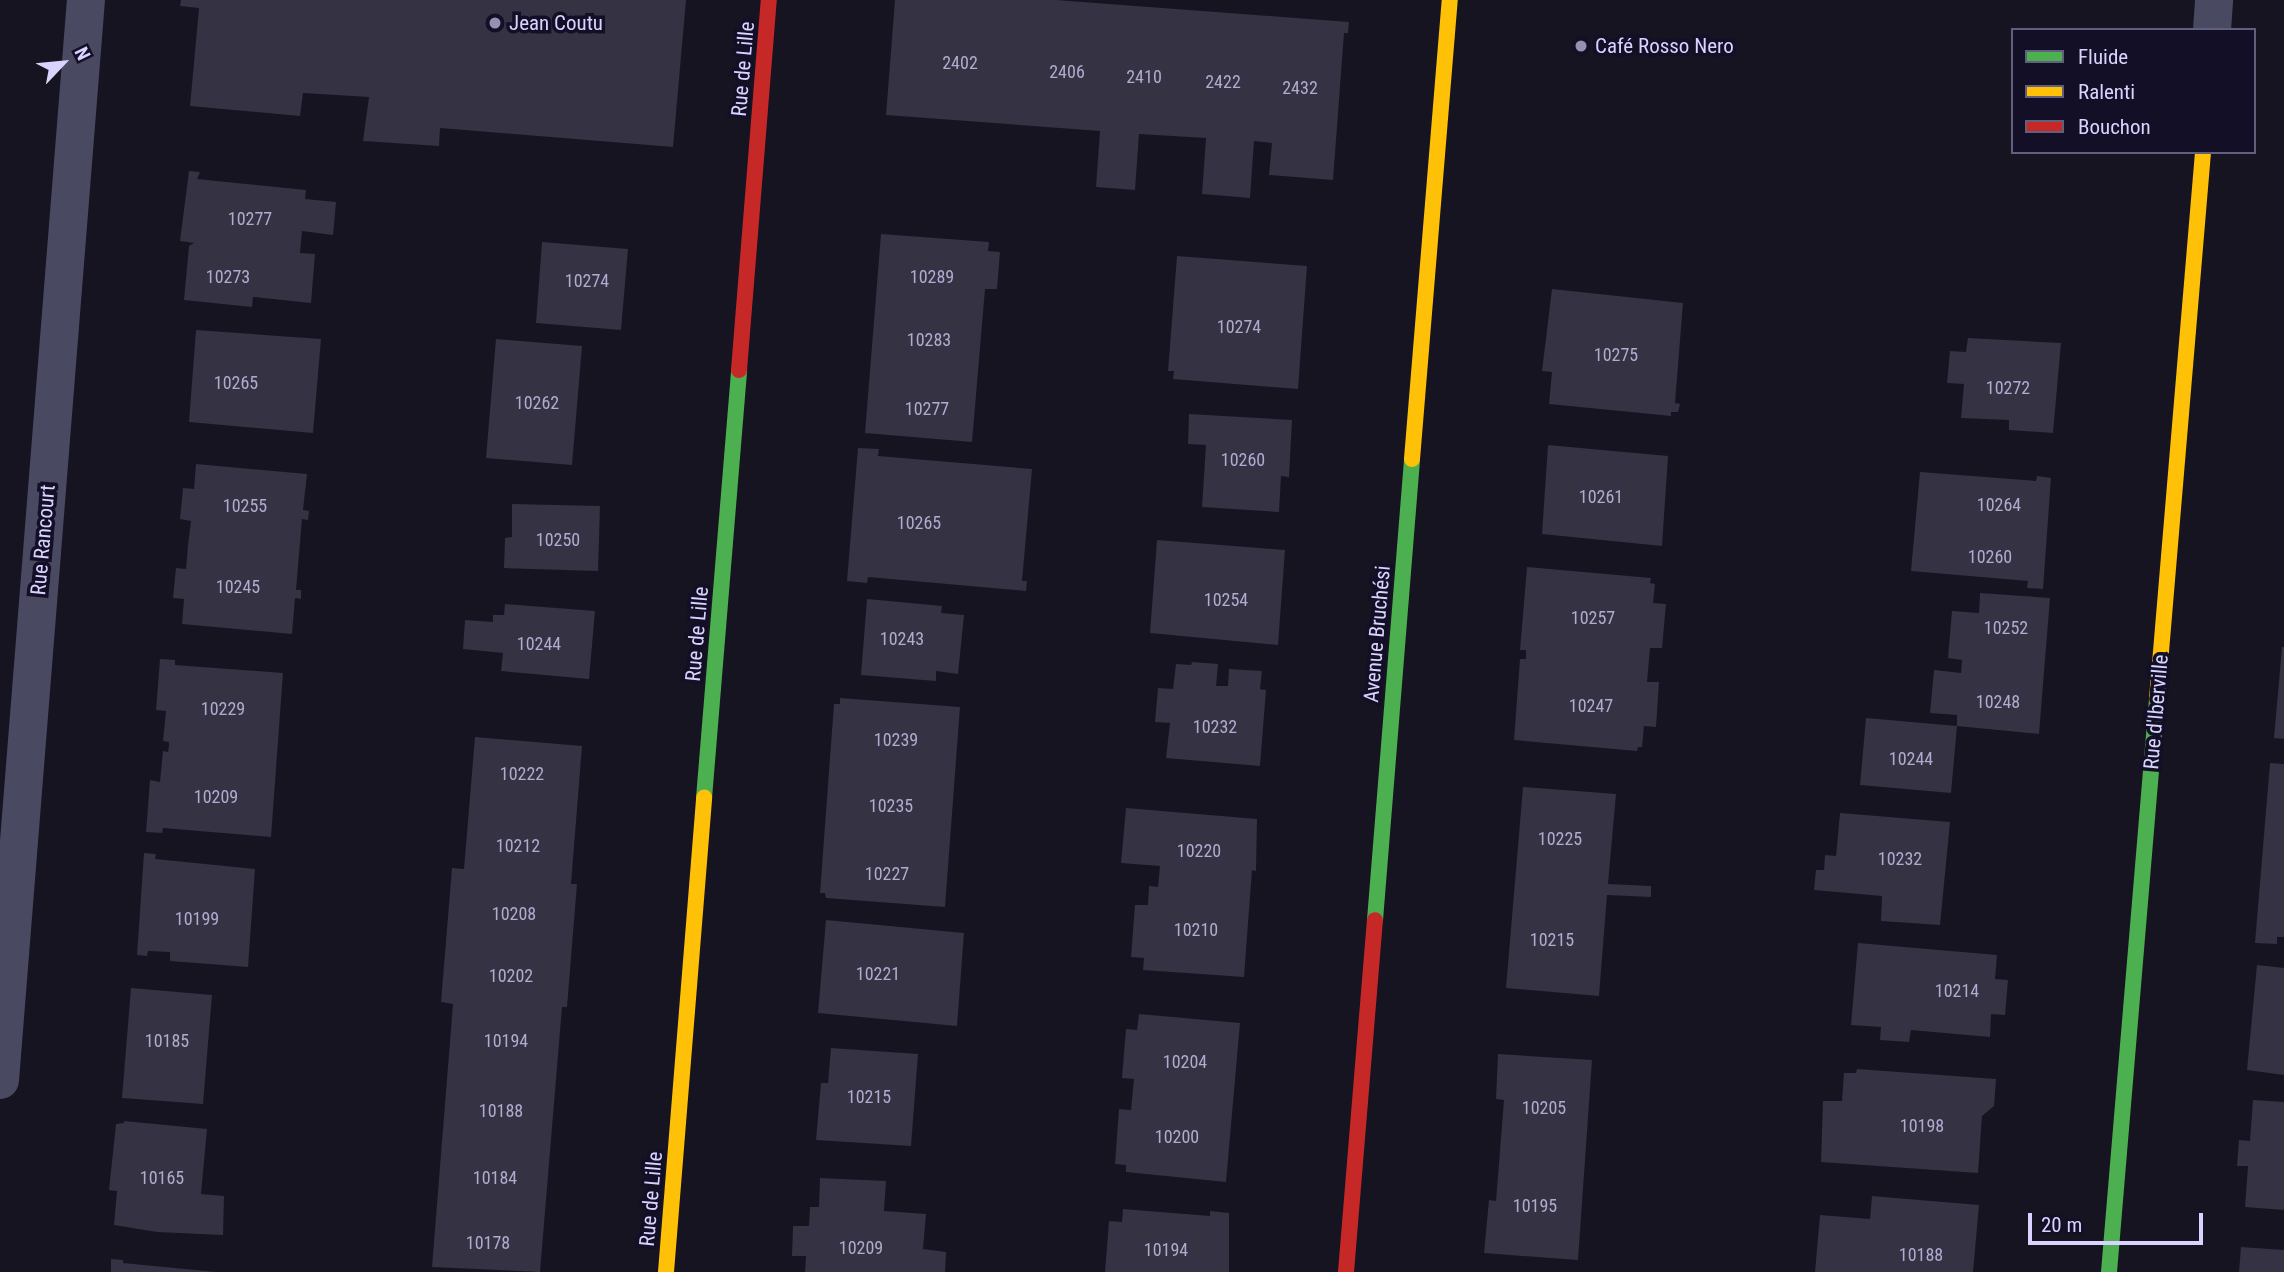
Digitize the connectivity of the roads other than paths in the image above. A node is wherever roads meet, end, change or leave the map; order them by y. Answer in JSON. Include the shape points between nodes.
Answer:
{"nodes":[{"id":1,"x":86,"y":0,"type":"edge"},
{"id":2,"x":769,"y":0,"type":"edge"},
{"id":3,"x":1450,"y":0,"type":"edge"},
{"id":4,"x":2214,"y":0,"type":"edge"},
{"id":5,"x":2212,"y":28,"type":"edge"},
{"id":6,"x":2203,"y":154,"type":"edge"},
{"id":7,"x":0,"y":1080,"type":"edge"},
{"id":8,"x":666,"y":1272,"type":"edge"},
{"id":9,"x":1346,"y":1272,"type":"edge"},
{"id":10,"x":2109,"y":1272,"type":"edge"}],
"edges":[{"from":1,"to":7,"type":"street","name":"Rue Rancourt"},
{"from":2,"to":8,"type":"street","name":"Rue de Lille"},
{"from":3,"to":9,"type":"street","name":"Avenue Bruchési"},
{"from":4,"to":5,"type":"street"},
{"from":6,"to":10,"type":"street","name":"Rue d'Iberville"}]}
